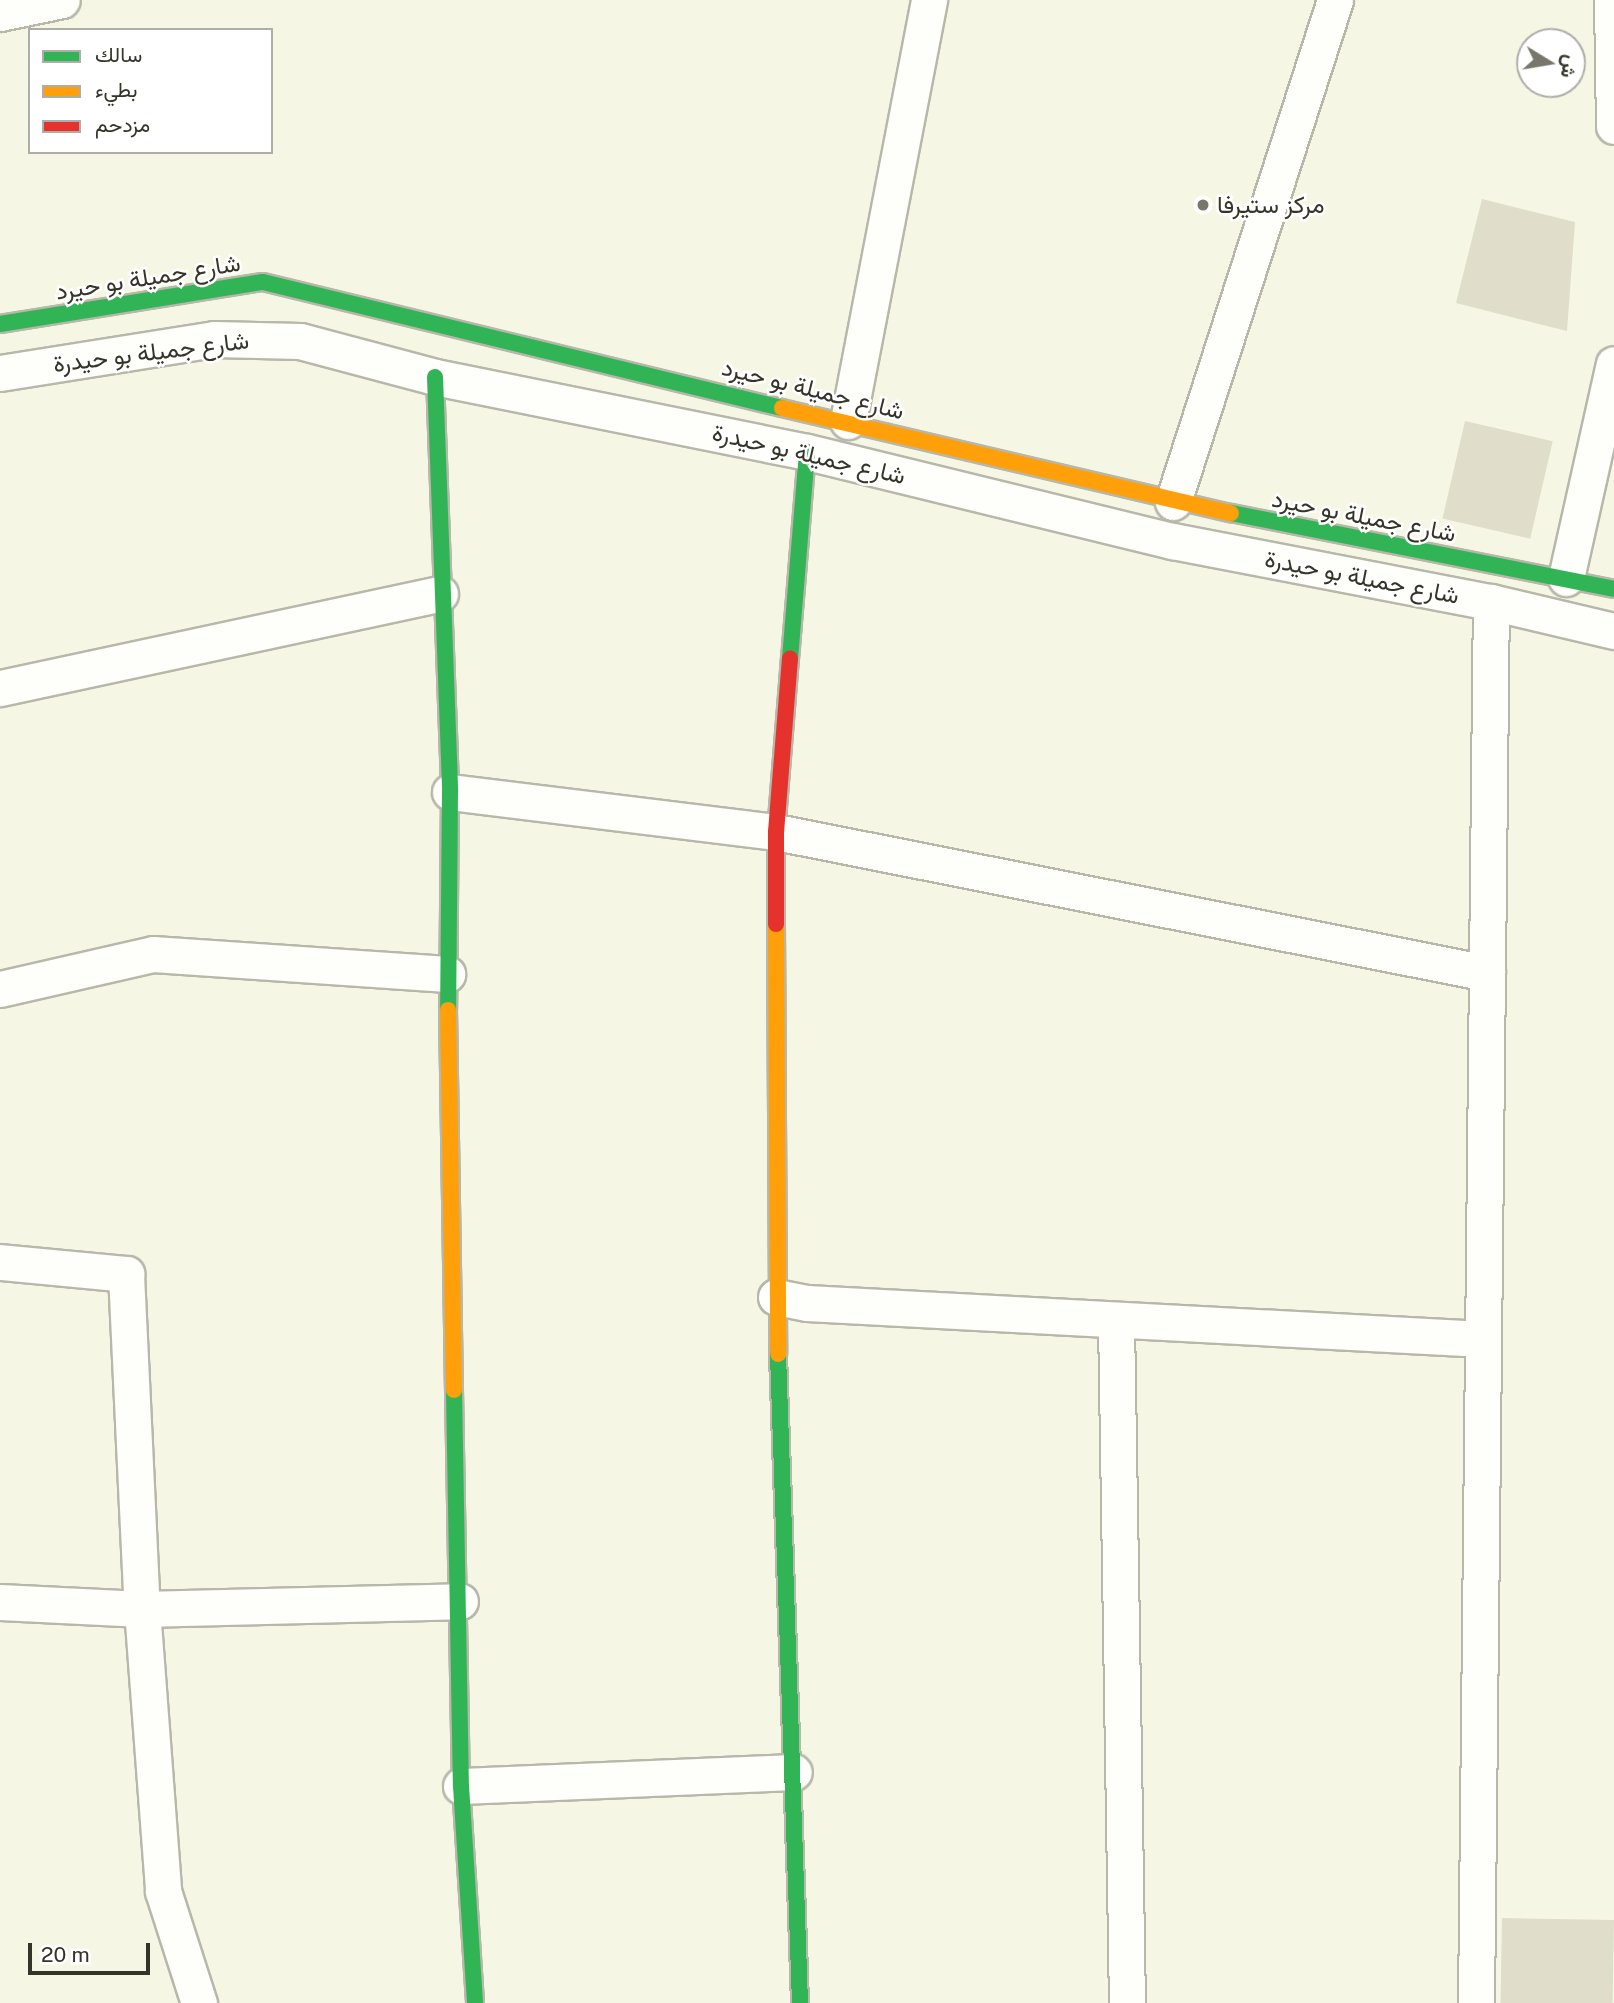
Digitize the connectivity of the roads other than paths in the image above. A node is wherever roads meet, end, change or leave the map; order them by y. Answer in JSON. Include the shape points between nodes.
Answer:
{"nodes":[{"id":1,"x":62,"y":0,"type":"edge"},
{"id":2,"x":929,"y":0,"type":"edge"},
{"id":3,"x":1335,"y":0,"type":"edge"},
{"id":4,"x":1612,"y":0,"type":"edge"},
{"id":5,"x":0,"y":13,"type":"edge"},
{"id":6,"x":1614,"y":126,"type":"edge"},
{"id":7,"x":0,"y":324,"type":"edge"},
{"id":8,"x":1614,"y":364,"type":"edge"},
{"id":9,"x":0,"y":373,"type":"edge"},
{"id":10,"x":435,"y":377,"type":"junction"},
{"id":11,"x":848,"y":421,"type":"junction"},
{"id":12,"x":807,"y":452,"type":"junction"},
{"id":13,"x":1173,"y":502,"type":"junction"},
{"id":14,"x":1566,"y":578,"type":"junction"},
{"id":15,"x":1614,"y":589,"type":"edge"},
{"id":16,"x":440,"y":594,"type":"junction"},
{"id":17,"x":1491,"y":602,"type":"junction"},
{"id":18,"x":1614,"y":631,"type":"edge"},
{"id":19,"x":0,"y":688,"type":"edge"},
{"id":20,"x":450,"y":792,"type":"junction"},
{"id":21,"x":776,"y":832,"type":"junction"},
{"id":22,"x":1487,"y":973,"type":"junction"},
{"id":23,"x":447,"y":974,"type":"junction"},
{"id":24,"x":0,"y":989,"type":"edge"},
{"id":25,"x":0,"y":1262,"type":"edge"},
{"id":26,"x":776,"y":1297,"type":"junction"},
{"id":27,"x":1116,"y":1320,"type":"junction"},
{"id":28,"x":1483,"y":1339,"type":"junction"},
{"id":29,"x":460,"y":1601,"type":"junction"},
{"id":30,"x":0,"y":1602,"type":"edge"},
{"id":31,"x":142,"y":1609,"type":"junction"},
{"id":32,"x":794,"y":1772,"type":"junction"},
{"id":33,"x":461,"y":1786,"type":"junction"},
{"id":34,"x":198,"y":2003,"type":"edge"},
{"id":35,"x":475,"y":2003,"type":"edge"},
{"id":36,"x":800,"y":2003,"type":"edge"},
{"id":37,"x":1127,"y":2003,"type":"edge"},
{"id":38,"x":1476,"y":2003,"type":"edge"}],
"edges":[{"from":1,"to":5,"type":"street"},
{"from":2,"to":11,"type":"street"},
{"from":3,"to":13,"type":"street"},
{"from":4,"to":6,"type":"street"},
{"from":7,"to":11,"type":"street","name":"شارع جميلة بو حيرد","via":[[263,282]]},
{"from":8,"to":14,"type":"street"},
{"from":9,"to":10,"type":"street","name":"شارع جميلة بو حيدرة","via":[[214,339],[262,338],[300,341]]},
{"from":10,"to":12,"type":"street","name":"شارع جميلة بو حيدرة"},
{"from":10,"to":16,"type":"street"},
{"from":11,"to":13,"type":"street","name":"شارع جميلة بو حيرد"},
{"from":12,"to":17,"type":"street","name":"شارع جميلة بو حيدرة","via":[[1173,541]]},
{"from":12,"to":21,"type":"street"},
{"from":13,"to":14,"type":"street","name":"شارع جميلة بو حيرد"},
{"from":14,"to":15,"type":"street","name":"شارع جميلة بو حيرد"},
{"from":16,"to":19,"type":"street"},
{"from":16,"to":20,"type":"street"},
{"from":17,"to":18,"type":"street","name":"شارع جميلة بو حيدرة"},
{"from":17,"to":22,"type":"street"},
{"from":20,"to":21,"type":"street"},
{"from":20,"to":23,"type":"street"},
{"from":21,"to":22,"type":"street"},
{"from":21,"to":26,"type":"street"},
{"from":22,"to":28,"type":"street"},
{"from":23,"to":24,"type":"street","via":[[153,954]]},
{"from":23,"to":29,"type":"street"},
{"from":25,"to":31,"type":"street","via":[[126,1274]]},
{"from":26,"to":27,"type":"street","via":[[807,1303]]},
{"from":26,"to":32,"type":"street"},
{"from":27,"to":28,"type":"street"},
{"from":27,"to":37,"type":"street"},
{"from":28,"to":38,"type":"street"},
{"from":29,"to":31,"type":"street"},
{"from":29,"to":33,"type":"street"},
{"from":30,"to":31,"type":"street"},
{"from":31,"to":34,"type":"street","via":[[163,1891]]},
{"from":32,"to":33,"type":"street"},
{"from":32,"to":36,"type":"street"},
{"from":33,"to":35,"type":"street"}]}
